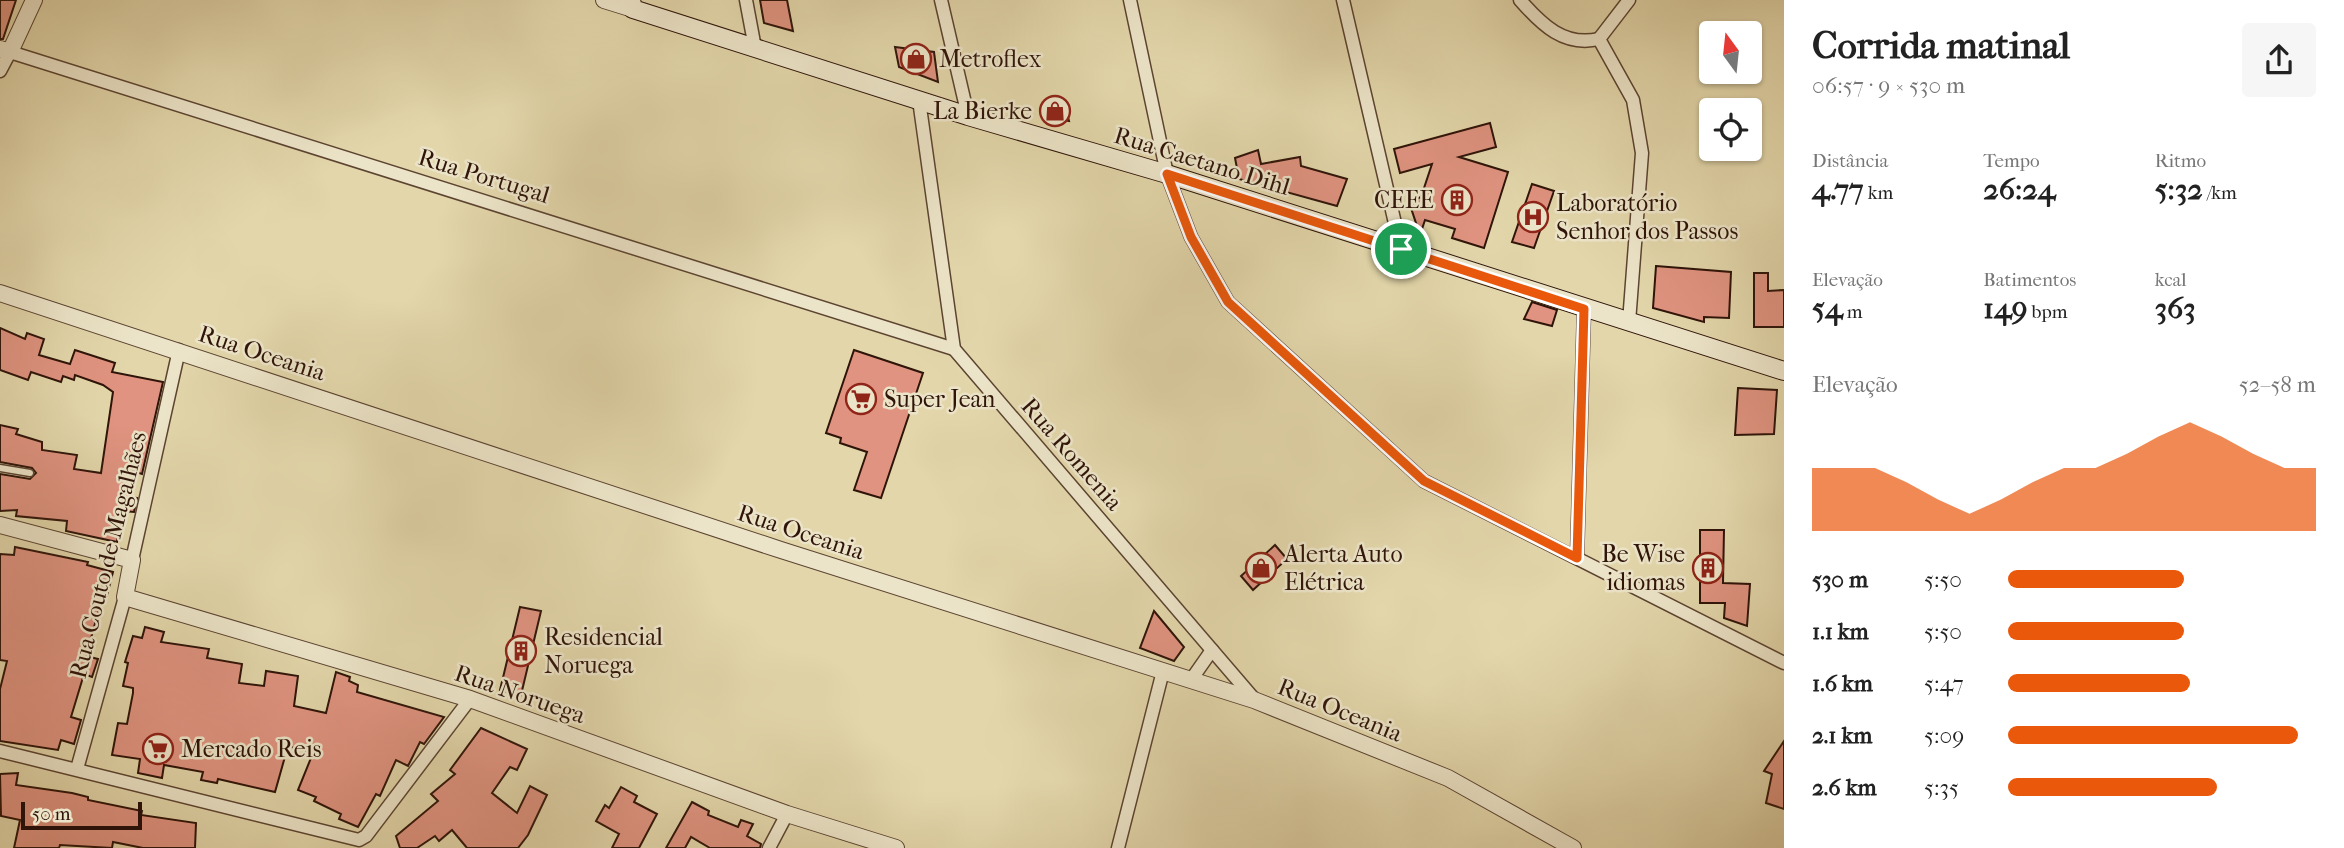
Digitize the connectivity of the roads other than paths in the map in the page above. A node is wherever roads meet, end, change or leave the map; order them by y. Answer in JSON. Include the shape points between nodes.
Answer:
{"nodes":[{"id":1,"x":34,"y":0,"type":"edge"},
{"id":2,"x":604,"y":0,"type":"edge"},
{"id":3,"x":746,"y":0,"type":"edge"},
{"id":4,"x":941,"y":0,"type":"edge"},
{"id":5,"x":1130,"y":0,"type":"edge"},
{"id":6,"x":1343,"y":0,"type":"edge"},
{"id":7,"x":1520,"y":0,"type":"edge"},
{"id":8,"x":1629,"y":0,"type":"edge"},
{"id":9,"x":632,"y":4,"type":"edge"},
{"id":10,"x":1599,"y":39,"type":"junction"},
{"id":11,"x":755,"y":48,"type":"junction"},
{"id":12,"x":5,"y":50,"type":"edge"},
{"id":13,"x":0,"y":71,"type":"edge"},
{"id":14,"x":919,"y":100,"type":"junction"},
{"id":15,"x":968,"y":116,"type":"junction"},
{"id":16,"x":1167,"y":174,"type":"junction"},
{"id":17,"x":1401,"y":249,"type":"junction"},
{"id":18,"x":0,"y":293,"type":"edge"},
{"id":19,"x":1584,"y":309,"type":"junction"},
{"id":20,"x":1629,"y":322,"type":"junction"},
{"id":21,"x":954,"y":349,"type":"junction"},
{"id":22,"x":179,"y":350,"type":"junction"},
{"id":23,"x":1784,"y":371,"type":"edge"},
{"id":24,"x":0,"y":468,"type":"edge"},
{"id":25,"x":30,"y":473,"type":"dead end"},
{"id":26,"x":0,"y":525,"type":"edge"},
{"id":27,"x":1577,"y":558,"type":"junction"},
{"id":28,"x":132,"y":559,"type":"junction"},
{"id":29,"x":125,"y":597,"type":"junction"},
{"id":30,"x":1212,"y":650,"type":"junction"},
{"id":31,"x":1784,"y":663,"type":"edge"},
{"id":32,"x":1163,"y":671,"type":"junction"},
{"id":33,"x":1191,"y":680,"type":"junction"},
{"id":34,"x":470,"y":699,"type":"junction"},
{"id":35,"x":1254,"y":700,"type":"junction"},
{"id":36,"x":0,"y":751,"type":"edge"},
{"id":37,"x":77,"y":769,"type":"junction"},
{"id":38,"x":787,"y":814,"type":"junction"},
{"id":39,"x":769,"y":848,"type":"edge"},
{"id":40,"x":896,"y":848,"type":"edge"},
{"id":41,"x":1118,"y":848,"type":"edge"},
{"id":42,"x":1573,"y":848,"type":"edge"}],
"edges":[{"from":1,"to":12,"type":"street"},
{"from":2,"to":9,"type":"street","name":"Rua Caetano Dihl"},
{"from":3,"to":11,"type":"street"},
{"from":4,"to":15,"type":"street"},
{"from":5,"to":16,"type":"street"},
{"from":6,"to":17,"type":"street"},
{"from":7,"to":10,"type":"street","via":[[1536,18],[1568,40]]},
{"from":8,"to":10,"type":"street"},
{"from":9,"to":11,"type":"main road","name":"Rua Caetano Dihl"},
{"from":10,"to":20,"type":"street","via":[[1633,100],[1641,139]]},
{"from":11,"to":14,"type":"main road","name":"Rua Caetano Dihl"},
{"from":12,"to":13,"type":"street"},
{"from":12,"to":21,"type":"street","name":"Rua Portugal"},
{"from":14,"to":15,"type":"main road","name":"Rua Caetano Dihl"},
{"from":14,"to":21,"type":"street"},
{"from":15,"to":16,"type":"main road","name":"Rua Caetano Dihl"},
{"from":16,"to":17,"type":"main road","name":"Rua Caetano Dihl"},
{"from":16,"to":27,"type":"street","via":[[1191,237],[1228,302],[1424,481]]},
{"from":17,"to":19,"type":"main road","name":"Rua Caetano Dihl"},
{"from":18,"to":22,"type":"street","name":"Rua Oceania"},
{"from":19,"to":20,"type":"main road","name":"Rua Caetano Dihl"},
{"from":19,"to":27,"type":"street"},
{"from":20,"to":23,"type":"main road","name":"Rua Caetano Dihl"},
{"from":21,"to":30,"type":"street","name":"Rua Romenia"},
{"from":22,"to":28,"type":"street","name":"Rua Couto de Magalhães"},
{"from":22,"to":32,"type":"street","name":"Rua Oceania"},
{"from":24,"to":25,"type":"lane"},
{"from":26,"to":28,"type":"street"},
{"from":27,"to":31,"type":"street"},
{"from":28,"to":29,"type":"street","name":"Rua Couto de Magalhães"},
{"from":29,"to":34,"type":"street","name":"Rua Noruega"},
{"from":29,"to":37,"type":"street","name":"Rua Couto de Magalhães"},
{"from":30,"to":33,"type":"street"},
{"from":30,"to":35,"type":"street","name":"Rua Romenia"},
{"from":32,"to":33,"type":"street","name":"Rua Oceania"},
{"from":32,"to":41,"type":"street"},
{"from":33,"to":35,"type":"street","name":"Rua Oceania"},
{"from":34,"to":37,"type":"street","via":[[362,839]]},
{"from":34,"to":38,"type":"street","name":"Rua Noruega"},
{"from":35,"to":42,"type":"street","name":"Rua Oceania","via":[[1448,778]]},
{"from":36,"to":37,"type":"street"},
{"from":38,"to":39,"type":"street"},
{"from":38,"to":40,"type":"street","name":"Rua Noruega"}]}
